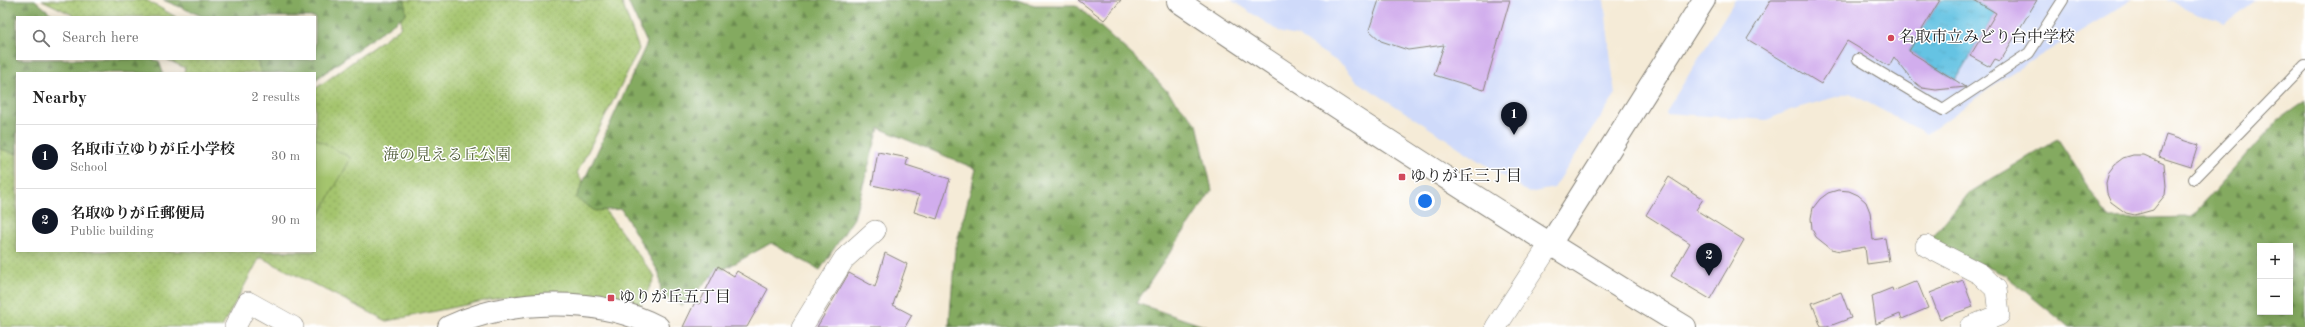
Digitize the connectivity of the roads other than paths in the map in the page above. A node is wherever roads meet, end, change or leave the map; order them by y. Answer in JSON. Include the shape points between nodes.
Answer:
{"nodes":[{"id":1,"x":1177,"y":0,"type":"edge"},
{"id":2,"x":1704,"y":0,"type":"edge"},
{"id":3,"x":2063,"y":0,"type":"edge"},
{"id":4,"x":1858,"y":59,"type":"dead end"},
{"id":5,"x":2305,"y":65,"type":"edge"},
{"id":6,"x":2194,"y":179,"type":"dead end"},
{"id":7,"x":875,"y":231,"type":"dead end"},
{"id":8,"x":1550,"y":244,"type":"junction"},
{"id":9,"x":1926,"y":246,"type":"dead end"},
{"id":10,"x":234,"y":327,"type":"edge"},
{"id":11,"x":293,"y":327,"type":"edge"},
{"id":12,"x":449,"y":327,"type":"edge"},
{"id":13,"x":658,"y":327,"type":"edge"},
{"id":14,"x":802,"y":327,"type":"edge"},
{"id":15,"x":1496,"y":327,"type":"edge"},
{"id":16,"x":1685,"y":327,"type":"edge"},
{"id":17,"x":1970,"y":327,"type":"edge"}],
"edges":[{"from":1,"to":8,"type":"street","via":[[1286,75]]},
{"from":2,"to":8,"type":"street"},
{"from":3,"to":4,"type":"lane","via":[[2029,53],[1943,110]]},
{"from":5,"to":6,"type":"lane"},
{"from":7,"to":14,"type":"street","via":[[844,259]]},
{"from":8,"to":15,"type":"street"},
{"from":8,"to":16,"type":"street"},
{"from":9,"to":17,"type":"street","via":[[1980,274],[1996,289],[1999,315]]},
{"from":10,"to":11,"type":"street","via":[[248,302]]},
{"from":12,"to":13,"type":"street","via":[[509,307],[551,305],[608,309]]}]}
